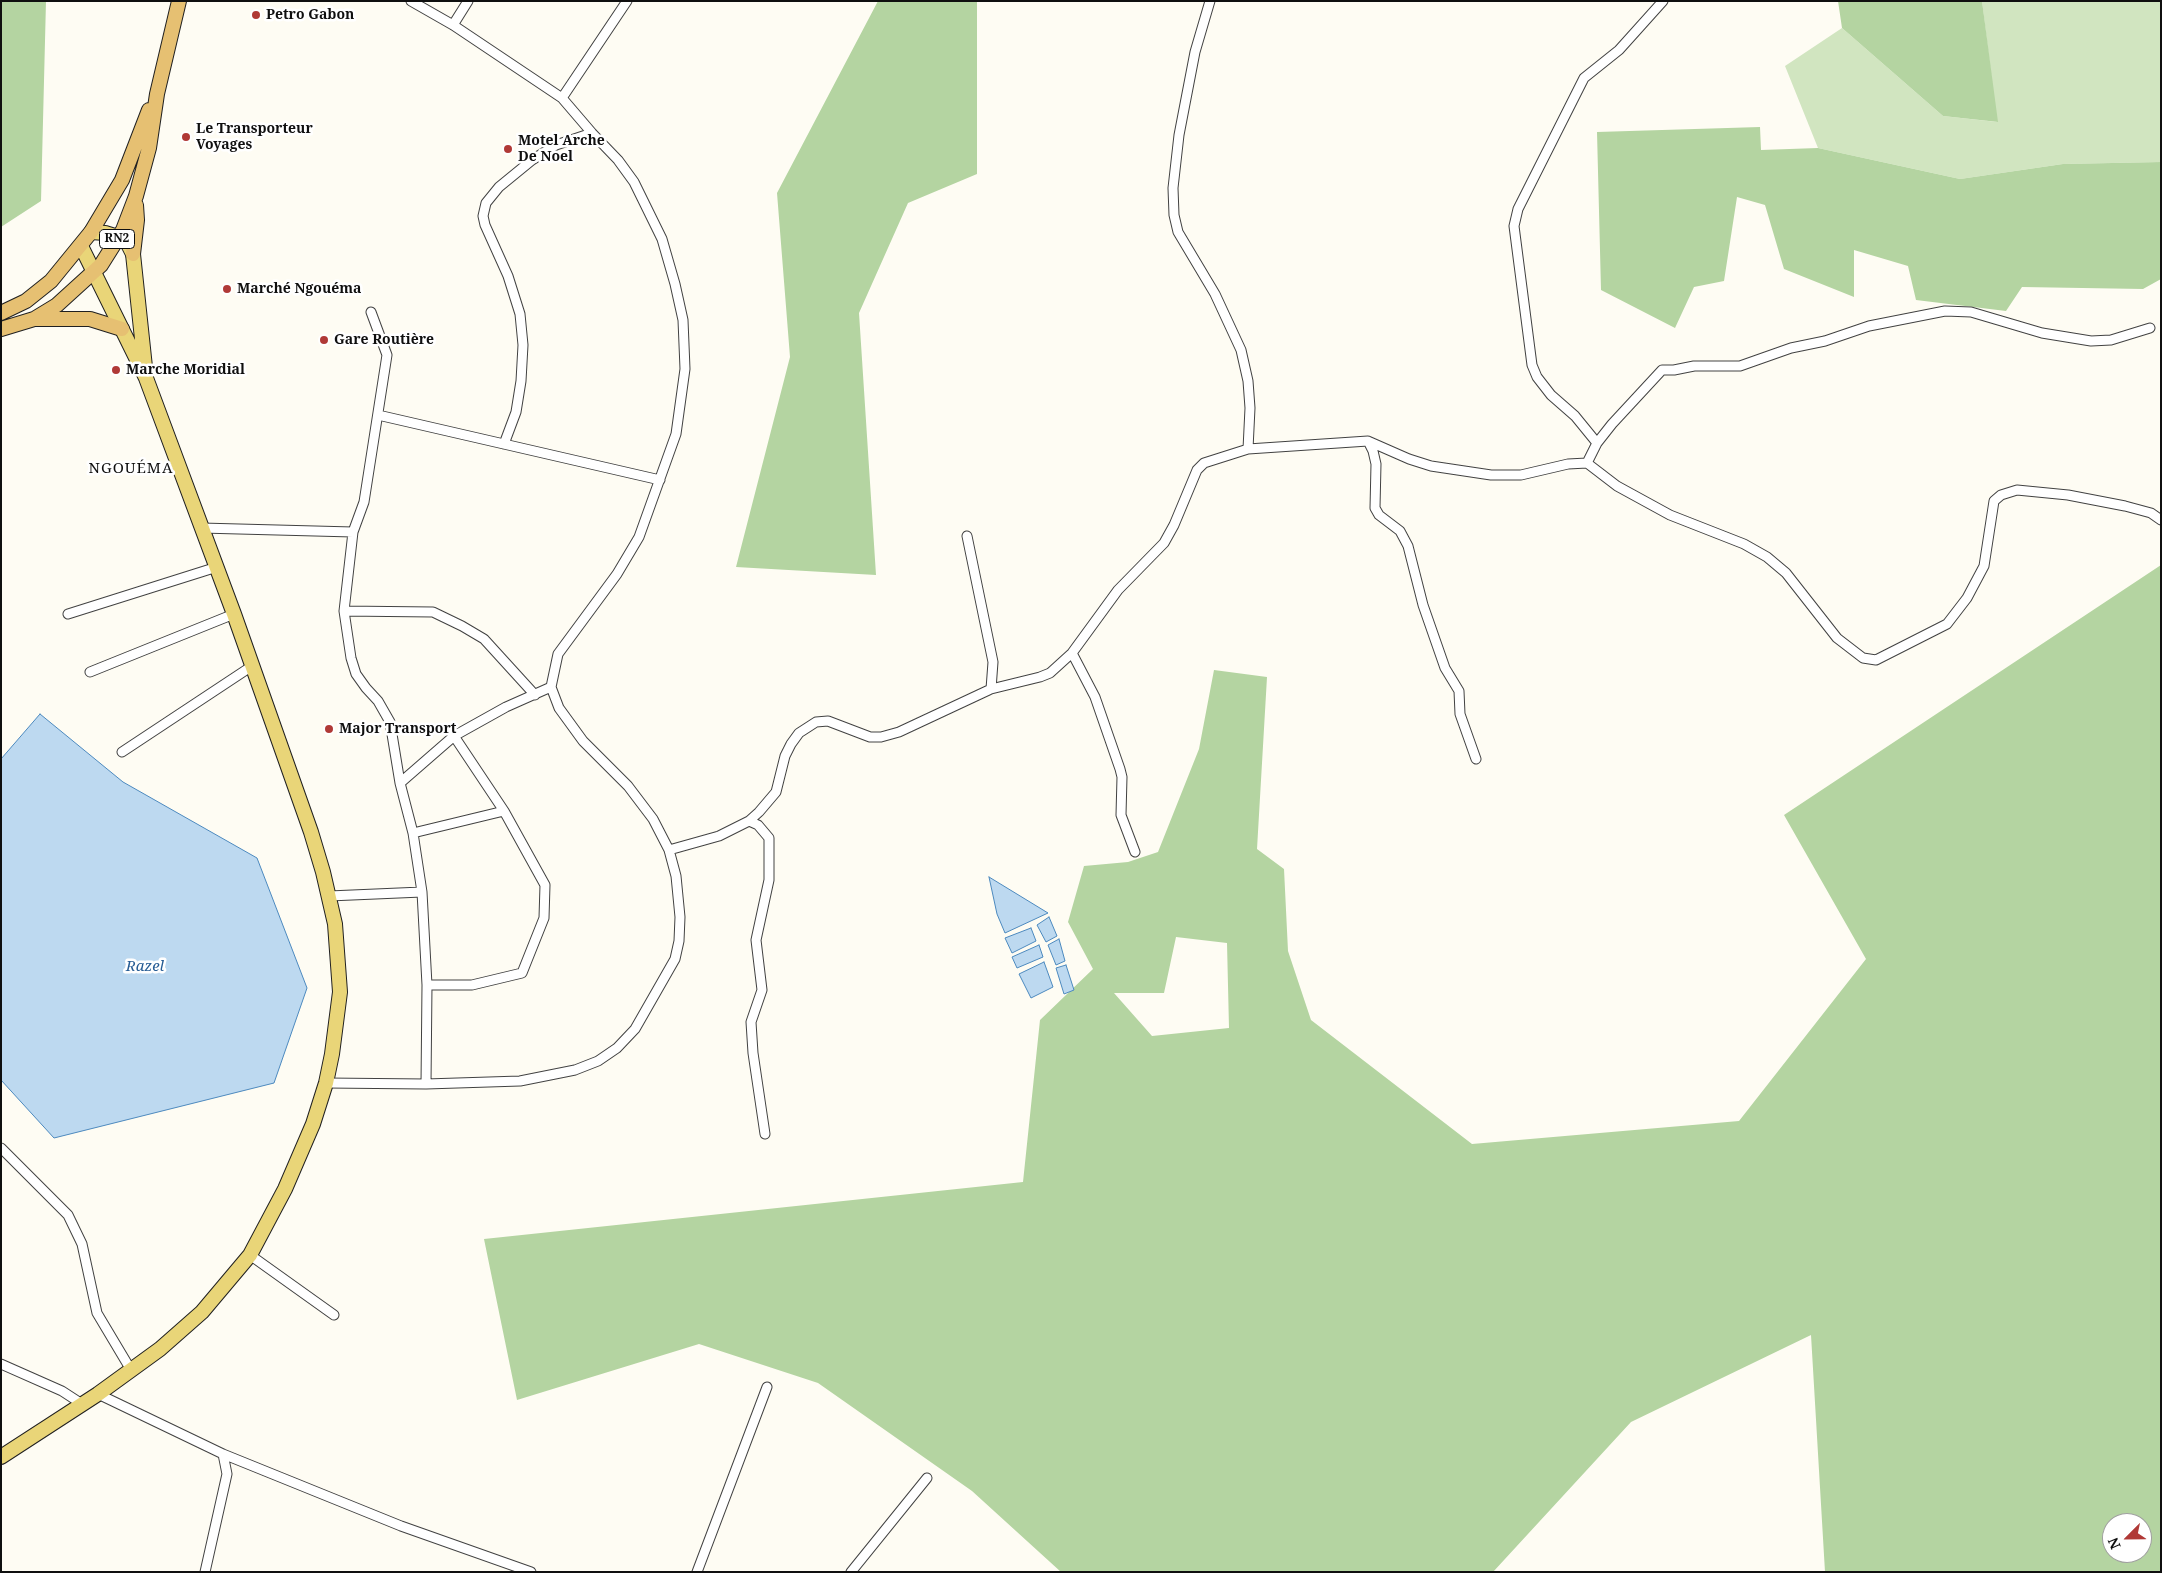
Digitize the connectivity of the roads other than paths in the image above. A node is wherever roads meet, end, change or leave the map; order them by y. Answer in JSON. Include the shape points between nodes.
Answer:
{"nodes":[{"id":1,"x":179,"y":1,"type":"edge"},
{"id":2,"x":411,"y":1,"type":"edge"},
{"id":3,"x":468,"y":1,"type":"edge"},
{"id":4,"x":627,"y":1,"type":"edge"},
{"id":5,"x":1210,"y":1,"type":"edge"},
{"id":6,"x":1663,"y":1,"type":"edge"},
{"id":7,"x":453,"y":26,"type":"junction"},
{"id":8,"x":157,"y":94,"type":"junction"},
{"id":9,"x":562,"y":98,"type":"junction"},
{"id":10,"x":592,"y":133,"type":"junction"},
{"id":11,"x":136,"y":196,"type":"junction"},
{"id":12,"x":91,"y":232,"type":"junction"},
{"id":13,"x":118,"y":237,"type":"junction"},
{"id":14,"x":81,"y":246,"type":"junction"},
{"id":15,"x":133,"y":254,"type":"junction"},
{"id":16,"x":93,"y":273,"type":"junction"},
{"id":17,"x":371,"y":312,"type":"dead end"},
{"id":18,"x":1,"y":313,"type":"edge"},
{"id":19,"x":34,"y":319,"type":"junction"},
{"id":20,"x":2150,"y":328,"type":"dead end"},
{"id":21,"x":1,"y":329,"type":"edge"},
{"id":22,"x":122,"y":329,"type":"junction"},
{"id":23,"x":146,"y":378,"type":"junction"},
{"id":24,"x":378,"y":415,"type":"junction"},
{"id":25,"x":1368,"y":441,"type":"junction"},
{"id":26,"x":504,"y":444,"type":"junction"},
{"id":27,"x":1597,"y":444,"type":"junction"},
{"id":28,"x":1248,"y":449,"type":"junction"},
{"id":29,"x":1587,"y":463,"type":"junction"},
{"id":30,"x":660,"y":480,"type":"junction"},
{"id":31,"x":2161,"y":520,"type":"edge"},
{"id":32,"x":202,"y":528,"type":"junction"},
{"id":33,"x":353,"y":532,"type":"junction"},
{"id":34,"x":967,"y":536,"type":"dead end"},
{"id":35,"x":216,"y":567,"type":"junction"},
{"id":36,"x":344,"y":612,"type":"junction"},
{"id":37,"x":68,"y":614,"type":"dead end"},
{"id":38,"x":234,"y":614,"type":"junction"},
{"id":39,"x":1072,"y":653,"type":"junction"},
{"id":40,"x":252,"y":666,"type":"junction"},
{"id":41,"x":90,"y":672,"type":"dead end"},
{"id":42,"x":551,"y":688,"type":"junction"},
{"id":43,"x":992,"y":689,"type":"junction"},
{"id":44,"x":535,"y":695,"type":"junction"},
{"id":45,"x":454,"y":736,"type":"junction"},
{"id":46,"x":122,"y":752,"type":"dead end"},
{"id":47,"x":1476,"y":759,"type":"dead end"},
{"id":48,"x":400,"y":783,"type":"junction"},
{"id":49,"x":504,"y":811,"type":"junction"},
{"id":50,"x":749,"y":820,"type":"junction"},
{"id":51,"x":413,"y":833,"type":"junction"},
{"id":52,"x":669,"y":850,"type":"junction"},
{"id":53,"x":1135,"y":852,"type":"dead end"},
{"id":54,"x":422,"y":892,"type":"junction"},
{"id":55,"x":329,"y":896,"type":"junction"},
{"id":56,"x":427,"y":985,"type":"junction"},
{"id":57,"x":326,"y":1083,"type":"junction"},
{"id":58,"x":426,"y":1084,"type":"junction"},
{"id":59,"x":765,"y":1134,"type":"dead end"},
{"id":60,"x":1,"y":1148,"type":"edge"},
{"id":61,"x":250,"y":1255,"type":"junction"},
{"id":62,"x":334,"y":1314,"type":"dead end"},
{"id":63,"x":1,"y":1364,"type":"edge"},
{"id":64,"x":12,"y":1370,"type":"junction"},
{"id":65,"x":131,"y":1370,"type":"junction"},
{"id":66,"x":1,"y":1376,"type":"edge"},
{"id":67,"x":766,"y":1387,"type":"dead end"},
{"id":68,"x":98,"y":1394,"type":"junction"},
{"id":69,"x":82,"y":1404,"type":"junction"},
{"id":70,"x":223,"y":1454,"type":"junction"},
{"id":71,"x":1,"y":1457,"type":"edge"},
{"id":72,"x":927,"y":1478,"type":"dead end"},
{"id":73,"x":205,"y":1572,"type":"edge"},
{"id":74,"x":531,"y":1572,"type":"edge"},
{"id":75,"x":696,"y":1572,"type":"edge"},
{"id":76,"x":851,"y":1572,"type":"edge"}],
"edges":[{"from":1,"to":8,"type":"highway","number":"RN2"},
{"from":2,"to":7,"type":"street"},
{"from":3,"to":7,"type":"street"},
{"from":4,"to":9,"type":"street"},
{"from":5,"to":28,"type":"street","via":[[1195,52],[1179,135],[1173,188],[1174,215],[1178,232],[1215,294],[1241,350],[1250,408]]},
{"from":6,"to":27,"type":"street","via":[[1619,50],[1584,78],[1518,209],[1514,226],[1532,365],[1542,385],[1575,416]]},
{"from":7,"to":9,"type":"street"},
{"from":8,"to":11,"type":"highway","number":"RN2","via":[[149,148]]},
{"from":8,"to":12,"type":"highway","number":"RN2","via":[[122,180]]},
{"from":9,"to":10,"type":"street"},
{"from":10,"to":26,"type":"street","via":[[556,145],[532,160],[499,187],[486,203],[485,225],[508,276],[520,314],[524,345],[516,412]]},
{"from":10,"to":30,"type":"street","via":[[618,160],[645,203],[662,240],[683,320],[685,370],[682,401],[676,434]]},
{"from":11,"to":13,"type":"highway","number":"RN2"},
{"from":11,"to":15,"type":"highway"},
{"from":12,"to":13,"type":"main road"},
{"from":12,"to":14,"type":"highway","number":"RN2"},
{"from":13,"to":15,"type":"main road","via":[[128,244]]},
{"from":13,"to":16,"type":"highway","number":"RN2","via":[[102,265]]},
{"from":14,"to":16,"type":"main road"},
{"from":14,"to":18,"type":"highway","number":"RN2","via":[[51,281],[26,301]]},
{"from":15,"to":23,"type":"main road"},
{"from":16,"to":19,"type":"highway","number":"RN2","via":[[57,305]]},
{"from":16,"to":22,"type":"main road"},
{"from":17,"to":24,"type":"street","via":[[387,354]]},
{"from":19,"to":21,"type":"highway","number":"RN2"},
{"from":19,"to":22,"type":"highway","via":[[90,318]]},
{"from":20,"to":27,"type":"street","via":[[2111,340],[2091,340],[2042,334],[1997,318],[1958,310],[1869,326],[1740,366],[1662,370]]},
{"from":22,"to":23,"type":"main road"},
{"from":23,"to":32,"type":"main road"},
{"from":24,"to":26,"type":"street"},
{"from":24,"to":33,"type":"street","via":[[364,502]]},
{"from":25,"to":28,"type":"street"},
{"from":25,"to":29,"type":"street","via":[[1431,466],[1491,475],[1521,475]]},
{"from":25,"to":47,"type":"street","via":[[1376,464],[1375,508],[1400,531],[1408,546],[1423,605],[1445,668],[1459,691],[1460,714]]},
{"from":26,"to":30,"type":"street"},
{"from":27,"to":29,"type":"street"},
{"from":28,"to":39,"type":"street","via":[[1204,463],[1197,470],[1164,542],[1118,590]]},
{"from":29,"to":31,"type":"street","via":[[1617,486],[1670,515],[1744,544],[1767,557],[1786,573],[1838,638],[1863,658],[1876,660],[1947,624],[1968,598],[1984,566],[1994,501],[2001,495],[2016,490],[2068,495],[2125,506],[2151,513]]},
{"from":30,"to":42,"type":"street","via":[[634,545],[617,574],[558,654]]},
{"from":32,"to":33,"type":"street"},
{"from":32,"to":35,"type":"main road"},
{"from":33,"to":36,"type":"street"},
{"from":34,"to":43,"type":"street","via":[[993,662]]},
{"from":35,"to":37,"type":"street"},
{"from":35,"to":38,"type":"main road"},
{"from":36,"to":44,"type":"street","via":[[433,612],[484,639]]},
{"from":36,"to":48,"type":"street","via":[[356,674],[390,722]]},
{"from":38,"to":40,"type":"main road"},
{"from":38,"to":41,"type":"street"},
{"from":39,"to":43,"type":"street","via":[[1050,673]]},
{"from":39,"to":53,"type":"street","via":[[1095,697],[1120,769],[1121,815]]},
{"from":40,"to":46,"type":"street"},
{"from":40,"to":55,"type":"main road"},
{"from":42,"to":44,"type":"street"},
{"from":42,"to":52,"type":"street","via":[[559,708],[583,741],[628,786],[653,819]]},
{"from":43,"to":50,"type":"street","via":[[881,738],[870,738],[828,720],[816,722],[799,733],[791,744],[776,792]]},
{"from":44,"to":45,"type":"street"},
{"from":45,"to":48,"type":"street"},
{"from":45,"to":49,"type":"street"},
{"from":48,"to":51,"type":"street"},
{"from":49,"to":51,"type":"street"},
{"from":49,"to":56,"type":"street","via":[[545,886],[544,918],[522,973],[472,985]]},
{"from":50,"to":52,"type":"street","via":[[719,836]]},
{"from":50,"to":59,"type":"street","via":[[769,838],[769,880],[756,940],[762,990],[751,1022]]},
{"from":51,"to":54,"type":"street"},
{"from":52,"to":58,"type":"street","via":[[676,876],[680,917],[675,960],[635,1030],[617,1048],[598,1061],[575,1070],[542,1077],[520,1081]]},
{"from":54,"to":55,"type":"street"},
{"from":54,"to":56,"type":"street"},
{"from":55,"to":57,"type":"main road","via":[[335,924],[340,992]]},
{"from":56,"to":58,"type":"street"},
{"from":57,"to":58,"type":"street"},
{"from":57,"to":61,"type":"main road","via":[[298,1159]]},
{"from":60,"to":65,"type":"street","via":[[68,1215],[82,1244],[97,1313]]},
{"from":61,"to":62,"type":"street"},
{"from":61,"to":65,"type":"main road","via":[[202,1312],[172,1340]]},
{"from":63,"to":64,"type":"street"},
{"from":64,"to":66,"type":"street"},
{"from":64,"to":69,"type":"street","via":[[62,1390]]},
{"from":65,"to":68,"type":"main road"},
{"from":67,"to":75,"type":"street"},
{"from":68,"to":69,"type":"main road"},
{"from":68,"to":70,"type":"street"},
{"from":69,"to":71,"type":"main road"},
{"from":70,"to":73,"type":"street","via":[[227,1474]]},
{"from":70,"to":74,"type":"street","via":[[401,1526]]},
{"from":72,"to":76,"type":"street"}]}
